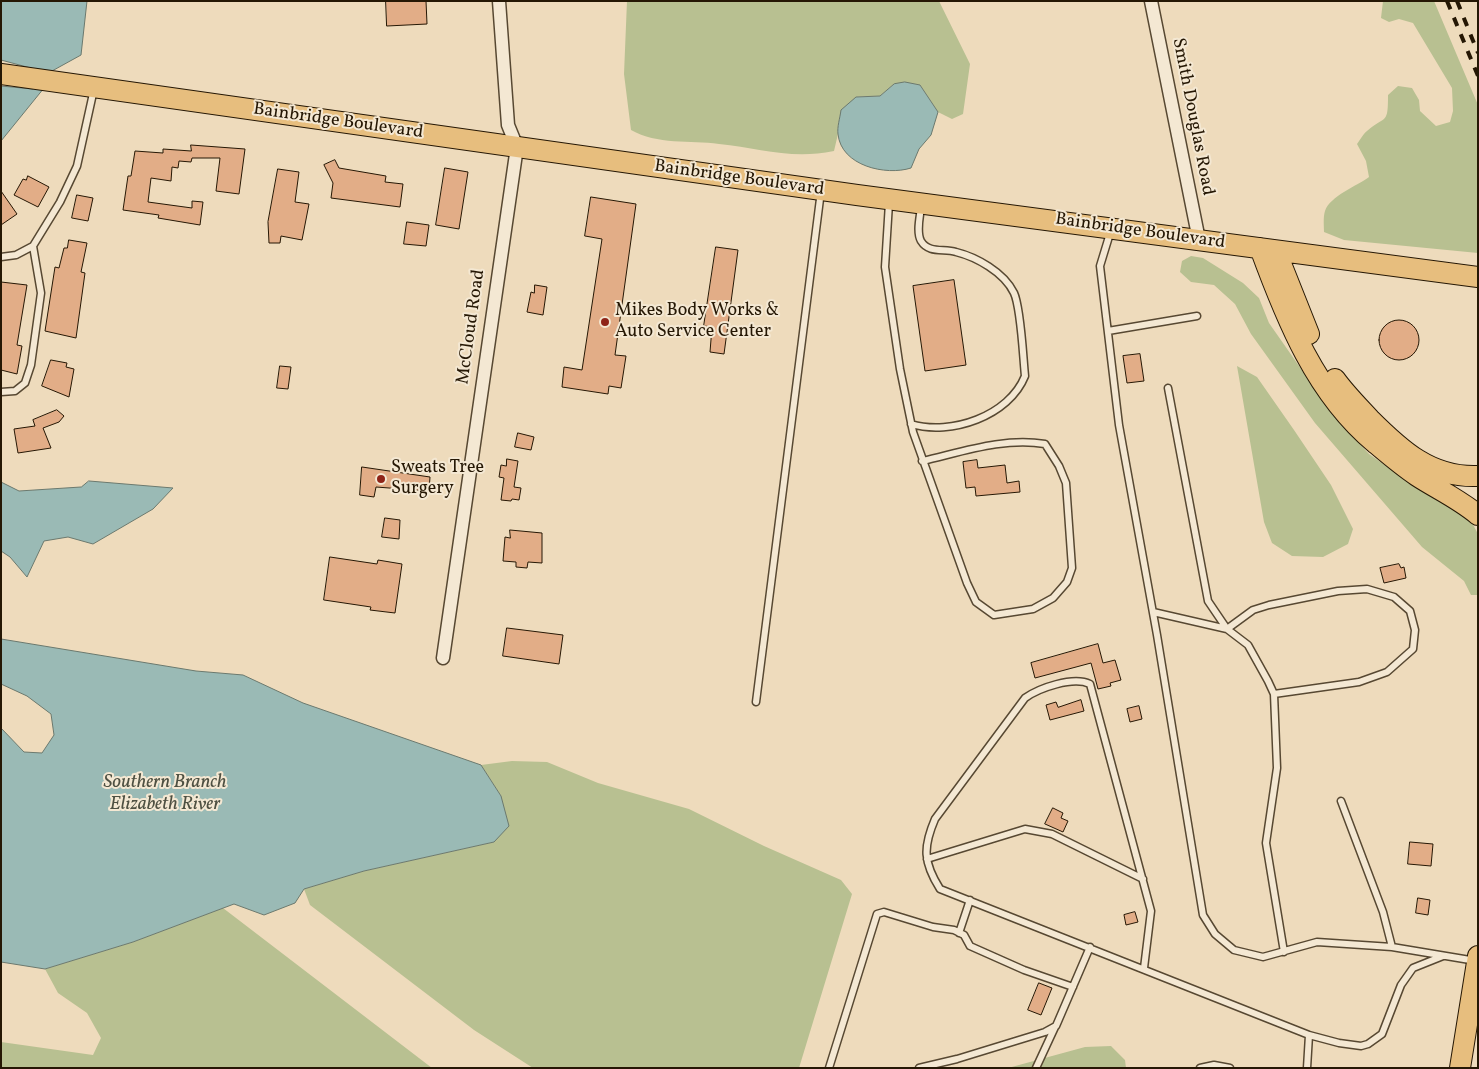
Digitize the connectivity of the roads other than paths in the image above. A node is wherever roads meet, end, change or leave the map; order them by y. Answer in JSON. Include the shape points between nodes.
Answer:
{"nodes":[{"id":1,"x":499,"y":1,"type":"edge"},
{"id":2,"x":1151,"y":1,"type":"edge"},
{"id":3,"x":1,"y":74,"type":"edge"},
{"id":4,"x":95,"y":88,"type":"junction"},
{"id":5,"x":517,"y":147,"type":"junction"},
{"id":6,"x":821,"y":190,"type":"junction"},
{"id":7,"x":889,"y":199,"type":"junction"},
{"id":8,"x":921,"y":203,"type":"junction"},
{"id":9,"x":1112,"y":228,"type":"junction"},
{"id":10,"x":1199,"y":240,"type":"junction"},
{"id":11,"x":33,"y":246,"type":"junction"},
{"id":12,"x":1268,"y":250,"type":"junction"},
{"id":13,"x":1,"y":257,"type":"edge"},
{"id":14,"x":1478,"y":277,"type":"edge"},
{"id":15,"x":1197,"y":316,"type":"dead end"},
{"id":16,"x":1108,"y":331,"type":"junction"},
{"id":17,"x":1168,"y":388,"type":"dead end"},
{"id":18,"x":1,"y":392,"type":"edge"},
{"id":19,"x":911,"y":424,"type":"junction"},
{"id":20,"x":922,"y":461,"type":"junction"},
{"id":21,"x":1478,"y":476,"type":"edge"},
{"id":22,"x":1478,"y":515,"type":"edge"},
{"id":23,"x":1153,"y":612,"type":"junction"},
{"id":24,"x":1227,"y":629,"type":"junction"},
{"id":25,"x":443,"y":658,"type":"dead end"},
{"id":26,"x":1274,"y":694,"type":"junction"},
{"id":27,"x":756,"y":702,"type":"dead end"},
{"id":28,"x":1341,"y":801,"type":"dead end"},
{"id":29,"x":927,"y":860,"type":"junction"},
{"id":30,"x":1142,"y":879,"type":"junction"},
{"id":31,"x":970,"y":900,"type":"junction"},
{"id":32,"x":959,"y":933,"type":"junction"},
{"id":33,"x":1392,"y":947,"type":"junction"},
{"id":34,"x":1090,"y":948,"type":"junction"},
{"id":35,"x":1284,"y":952,"type":"junction"},
{"id":36,"x":1443,"y":956,"type":"junction"},
{"id":37,"x":1478,"y":960,"type":"edge"},
{"id":38,"x":1144,"y":968,"type":"junction"},
{"id":39,"x":1073,"y":987,"type":"junction"},
{"id":40,"x":1056,"y":1026,"type":"junction"},
{"id":41,"x":1309,"y":1035,"type":"junction"},
{"id":42,"x":829,"y":1068,"type":"edge"},
{"id":43,"x":919,"y":1068,"type":"edge"},
{"id":44,"x":1036,"y":1068,"type":"edge"},
{"id":45,"x":1200,"y":1068,"type":"edge"},
{"id":46,"x":1230,"y":1068,"type":"edge"},
{"id":47,"x":1307,"y":1068,"type":"edge"},
{"id":48,"x":1460,"y":1068,"type":"edge"}],
"edges":[{"from":1,"to":5,"type":"street","name":"McCloud Road","via":[[508,125]]},
{"from":2,"to":10,"type":"street","name":"Smith Douglas Road"},
{"from":3,"to":4,"type":"main road","name":"Bainbridge Boulevard"},
{"from":4,"to":5,"type":"main road","name":"Bainbridge Boulevard"},
{"from":4,"to":11,"type":"lane","via":[[77,166]]},
{"from":5,"to":6,"type":"main road","name":"Bainbridge Boulevard"},
{"from":5,"to":25,"type":"street","name":"McCloud Road"},
{"from":6,"to":7,"type":"main road","name":"Bainbridge Boulevard"},
{"from":6,"to":27,"type":"lane"},
{"from":7,"to":8,"type":"main road","name":"Bainbridge Boulevard"},
{"from":7,"to":19,"type":"lane","via":[[885,267]]},
{"from":8,"to":9,"type":"main road","name":"Bainbridge Boulevard"},
{"from":8,"to":19,"type":"lane","via":[[919,233],[926,247],[972,257],[996,272],[1014,292],[1026,376],[1008,402],[984,418],[923,428]]},
{"from":9,"to":10,"type":"main road","name":"Bainbridge Boulevard"},
{"from":9,"to":16,"type":"lane","via":[[1100,266]]},
{"from":10,"to":12,"type":"main road","name":"Bainbridge Boulevard"},
{"from":11,"to":13,"type":"lane","via":[[16,255]]},
{"from":11,"to":18,"type":"lane","via":[[41,293],[31,365],[25,383],[15,391]]},
{"from":12,"to":14,"type":"main road","name":"Bainbridge Boulevard"},
{"from":12,"to":21,"type":"main road","via":[[1319,355],[1360,409],[1404,452],[1424,465],[1450,474]]},
{"from":12,"to":22,"type":"main road","via":[[1283,309],[1331,396],[1374,443],[1415,475]]},
{"from":15,"to":16,"type":"lane"},
{"from":16,"to":23,"type":"lane","via":[[1119,425]]},
{"from":17,"to":24,"type":"lane","via":[[1208,601]]},
{"from":19,"to":20,"type":"lane"},
{"from":20,"to":20,"type":"lane","via":[[976,602],[994,615],[1033,609],[1053,598],[1067,582],[1072,568],[1066,484],[1045,444],[995,444]]},
{"from":23,"to":24,"type":"lane"},
{"from":23,"to":35,"type":"lane","via":[[1203,915],[1215,934],[1234,950],[1263,956]]},
{"from":24,"to":26,"type":"lane","via":[[1248,645]]},
{"from":24,"to":26,"type":"lane","via":[[1253,610],[1338,591],[1367,589],[1394,597],[1410,611],[1415,630],[1414,649],[1388,672],[1358,682]]},
{"from":26,"to":35,"type":"lane","via":[[1277,768],[1266,843]]},
{"from":28,"to":33,"type":"lane","via":[[1383,912]]},
{"from":29,"to":30,"type":"lane","via":[[1026,829],[1038,830]]},
{"from":29,"to":30,"type":"lane","via":[[927,838],[935,819],[1025,698],[1072,681],[1083,681],[1090,684],[1094,694]]},
{"from":29,"to":31,"type":"lane","via":[[940,888]]},
{"from":30,"to":38,"type":"lane","via":[[1151,917]]},
{"from":31,"to":32,"type":"lane"},
{"from":31,"to":34,"type":"lane"},
{"from":32,"to":39,"type":"lane","via":[[964,935],[970,946]]},
{"from":32,"to":42,"type":"lane","via":[[884,912],[877,914]]},
{"from":33,"to":35,"type":"lane","via":[[1317,942]]},
{"from":33,"to":36,"type":"lane"},
{"from":34,"to":38,"type":"lane"},
{"from":34,"to":39,"type":"lane"},
{"from":36,"to":37,"type":"lane"},
{"from":36,"to":41,"type":"lane","via":[[1413,968],[1401,985],[1382,1034],[1368,1044],[1339,1043]]},
{"from":37,"to":48,"type":"main road"},
{"from":38,"to":41,"type":"lane"},
{"from":39,"to":40,"type":"lane"},
{"from":40,"to":43,"type":"lane","via":[[957,1059]]},
{"from":40,"to":44,"type":"lane"},
{"from":41,"to":47,"type":"lane"},
{"from":45,"to":46,"type":"lane","via":[[1214,1065]]}]}
